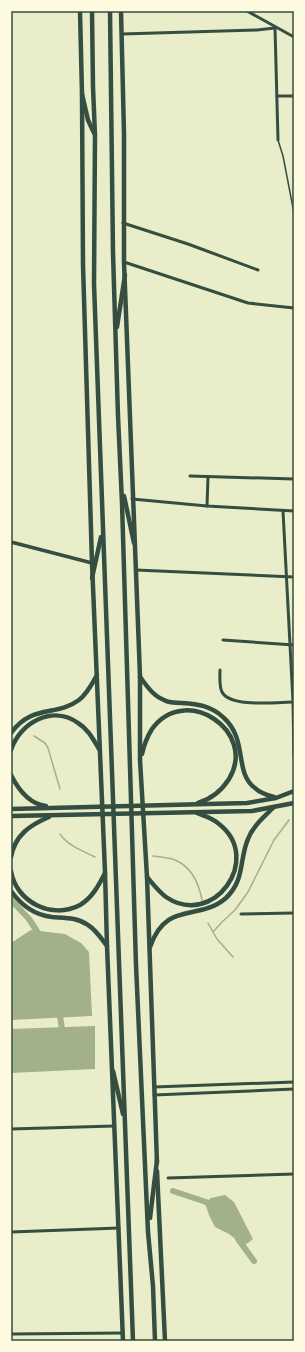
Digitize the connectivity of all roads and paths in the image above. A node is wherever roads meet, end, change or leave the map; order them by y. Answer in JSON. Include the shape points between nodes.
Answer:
{"nodes":[{"id":1,"x":80,"y":11,"type":"edge"},
{"id":2,"x":92,"y":11,"type":"edge"},
{"id":3,"x":110,"y":11,"type":"edge"},
{"id":4,"x":121,"y":11,"type":"edge"},
{"id":5,"x":246,"y":11,"type":"edge"},
{"id":6,"x":275,"y":28,"type":"junction"},
{"id":7,"x":122,"y":34,"type":"junction"},
{"id":8,"x":294,"y":37,"type":"edge"},
{"id":9,"x":82,"y":94,"type":"junction"},
{"id":10,"x":277,"y":96,"type":"junction"},
{"id":11,"x":294,"y":96,"type":"edge"},
{"id":12,"x":95,"y":134,"type":"junction"},
{"id":13,"x":278,"y":140,"type":"joint"},
{"id":14,"x":294,"y":212,"type":"edge"},
{"id":15,"x":123,"y":222,"type":"junction"},
{"id":16,"x":124,"y":262,"type":"junction"},
{"id":17,"x":258,"y":270,"type":"dead end"},
{"id":18,"x":124,"y":275,"type":"junction"},
{"id":19,"x":294,"y":308,"type":"edge"},
{"id":20,"x":116,"y":330,"type":"junction"},
{"id":21,"x":190,"y":476,"type":"dead end"},
{"id":22,"x":208,"y":477,"type":"junction"},
{"id":23,"x":294,"y":479,"type":"edge"},
{"id":24,"x":121,"y":482,"type":"junction"},
{"id":25,"x":132,"y":499,"type":"junction"},
{"id":26,"x":207,"y":506,"type":"junction"},
{"id":27,"x":283,"y":509,"type":"junction"},
{"id":28,"x":294,"y":511,"type":"edge"},
{"id":29,"x":102,"y":534,"type":"junction"},
{"id":30,"x":11,"y":542,"type":"edge"},
{"id":31,"x":134,"y":543,"type":"junction"},
{"id":32,"x":92,"y":563,"type":"junction"},
{"id":33,"x":135,"y":570,"type":"junction"},
{"id":34,"x":285,"y":577,"type":"junction"},
{"id":35,"x":294,"y":577,"type":"edge"},
{"id":36,"x":92,"y":578,"type":"junction"},
{"id":37,"x":223,"y":640,"type":"dead end"},
{"id":38,"x":289,"y":645,"type":"junction"},
{"id":39,"x":294,"y":645,"type":"edge"},
{"id":40,"x":220,"y":670,"type":"dead end"},
{"id":41,"x":97,"y":676,"type":"junction"},
{"id":42,"x":140,"y":676,"type":"junction"},
{"id":43,"x":293,"y":702,"type":"edge"},
{"id":44,"x":11,"y":733,"type":"edge"},
{"id":45,"x":11,"y":750,"type":"edge"},
{"id":46,"x":100,"y":751,"type":"junction"},
{"id":47,"x":294,"y":756,"type":"edge"},
{"id":48,"x":140,"y":760,"type":"junction"},
{"id":49,"x":11,"y":775,"type":"edge"},
{"id":50,"x":294,"y":791,"type":"edge"},
{"id":51,"x":276,"y":798,"type":"junction"},
{"id":52,"x":294,"y":803,"type":"edge"},
{"id":53,"x":192,"y":805,"type":"junction"},
{"id":54,"x":56,"y":808,"type":"junction"},
{"id":55,"x":274,"y":808,"type":"junction"},
{"id":56,"x":11,"y":809,"type":"edge"},
{"id":57,"x":193,"y":812,"type":"junction"},
{"id":58,"x":11,"y":816,"type":"edge"},
{"id":59,"x":51,"y":816,"type":"junction"},
{"id":60,"x":11,"y":857,"type":"edge"},
{"id":61,"x":11,"y":871,"type":"edge"},
{"id":62,"x":105,"y":872,"type":"junction"},
{"id":63,"x":147,"y":877,"type":"junction"},
{"id":64,"x":11,"y":891,"type":"edge"},
{"id":65,"x":294,"y":913,"type":"edge"},
{"id":66,"x":241,"y":914,"type":"dead end"},
{"id":67,"x":107,"y":946,"type":"junction"},
{"id":68,"x":148,"y":950,"type":"junction"},
{"id":69,"x":113,"y":1071,"type":"junction"},
{"id":70,"x":294,"y":1082,"type":"edge"},
{"id":71,"x":154,"y":1087,"type":"junction"},
{"id":72,"x":294,"y":1089,"type":"edge"},
{"id":73,"x":154,"y":1095,"type":"junction"},
{"id":74,"x":126,"y":1125,"type":"junction"},
{"id":75,"x":114,"y":1126,"type":"junction"},
{"id":76,"x":11,"y":1129,"type":"edge"},
{"id":77,"x":157,"y":1160,"type":"junction"},
{"id":78,"x":294,"y":1174,"type":"edge"},
{"id":79,"x":168,"y":1178,"type":"dead end"},
{"id":80,"x":119,"y":1228,"type":"junction"},
{"id":81,"x":11,"y":1232,"type":"edge"},
{"id":82,"x":148,"y":1232,"type":"junction"},
{"id":83,"x":123,"y":1333,"type":"junction"},
{"id":84,"x":11,"y":1334,"type":"edge"},
{"id":85,"x":123,"y":1341,"type":"edge"},
{"id":86,"x":133,"y":1341,"type":"edge"},
{"id":87,"x":155,"y":1341,"type":"edge"},
{"id":88,"x":165,"y":1341,"type":"edge"}],
"edges":[{"from":1,"to":9,"type":"main road"},
{"from":2,"to":12,"type":"main road"},
{"from":3,"to":20,"type":"main road"},
{"from":4,"to":7,"type":"main road"},
{"from":5,"to":6,"type":"street"},
{"from":6,"to":7,"type":"street"},
{"from":6,"to":8,"type":"street"},
{"from":6,"to":10,"type":"street"},
{"from":7,"to":15,"type":"main road"},
{"from":9,"to":12,"type":"main road","via":[[88,120]]},
{"from":9,"to":32,"type":"main road","via":[[83,265]]},
{"from":10,"to":11,"type":"street"},
{"from":10,"to":13,"type":"street"},
{"from":12,"to":29,"type":"main road","via":[[94,284]]},
{"from":13,"to":14,"type":"lane"},
{"from":15,"to":16,"type":"main road"},
{"from":15,"to":17,"type":"street"},
{"from":16,"to":18,"type":"main road"},
{"from":16,"to":19,"type":"street","via":[[248,303]]},
{"from":18,"to":20,"type":"main road"},
{"from":18,"to":25,"type":"main road"},
{"from":20,"to":24,"type":"main road"},
{"from":21,"to":22,"type":"street"},
{"from":22,"to":23,"type":"street"},
{"from":22,"to":26,"type":"street"},
{"from":24,"to":31,"type":"main road"},
{"from":24,"to":82,"type":"main road"},
{"from":25,"to":26,"type":"street"},
{"from":25,"to":31,"type":"main road"},
{"from":26,"to":27,"type":"street"},
{"from":27,"to":28,"type":"street"},
{"from":27,"to":34,"type":"street"},
{"from":29,"to":36,"type":"main road"},
{"from":29,"to":74,"type":"main road"},
{"from":30,"to":32,"type":"street"},
{"from":31,"to":33,"type":"main road"},
{"from":32,"to":36,"type":"main road"},
{"from":33,"to":34,"type":"street"},
{"from":33,"to":42,"type":"main road"},
{"from":34,"to":35,"type":"street"},
{"from":34,"to":38,"type":"street"},
{"from":36,"to":41,"type":"main road"},
{"from":37,"to":38,"type":"street"},
{"from":38,"to":39,"type":"street"},
{"from":38,"to":43,"type":"street"},
{"from":40,"to":43,"type":"street","via":[[222,692],[228,698],[243,702]]},
{"from":41,"to":44,"type":"main road","via":[[80,699],[64,708],[35,714],[20,723]]},
{"from":41,"to":46,"type":"main road"},
{"from":42,"to":48,"type":"main road"},
{"from":42,"to":51,"type":"main road","via":[[151,692],[163,700],[205,706],[224,717],[237,736],[247,779],[255,789]]},
{"from":43,"to":47,"type":"street"},
{"from":45,"to":46,"type":"main road","via":[[16,738],[26,726],[51,716],[78,722],[90,734]]},
{"from":46,"to":62,"type":"main road"},
{"from":48,"to":53,"type":"main road","via":[[152,729],[168,715],[193,710],[207,714],[221,723],[230,735],[234,748],[235,762],[232,774],[219,791]]},
{"from":48,"to":63,"type":"main road"},
{"from":49,"to":54,"type":"main road","via":[[30,800],[42,806]]},
{"from":50,"to":51,"type":"main road"},
{"from":51,"to":53,"type":"main road","via":[[247,803]]},
{"from":52,"to":55,"type":"main road"},
{"from":53,"to":54,"type":"main road"},
{"from":54,"to":56,"type":"main road"},
{"from":55,"to":57,"type":"main road"},
{"from":55,"to":68,"type":"main road","via":[[251,833],[240,877],[230,894],[212,906],[180,914],[167,921],[155,933]]},
{"from":57,"to":59,"type":"main road"},
{"from":57,"to":63,"type":"main road","via":[[219,824],[232,840],[236,860],[230,883],[213,899],[190,905],[166,897]]},
{"from":58,"to":59,"type":"main road"},
{"from":59,"to":60,"type":"main road","via":[[27,829],[14,845]]},
{"from":61,"to":62,"type":"main road","via":[[14,884],[25,898],[36,905],[56,910],[83,903],[94,892]]},
{"from":62,"to":67,"type":"main road"},
{"from":63,"to":68,"type":"main road"},
{"from":64,"to":67,"type":"main road","via":[[21,904],[33,912],[70,918],[87,924],[98,933]]},
{"from":65,"to":66,"type":"street"},
{"from":67,"to":69,"type":"main road"},
{"from":68,"to":71,"type":"main road"},
{"from":69,"to":74,"type":"main road"},
{"from":69,"to":75,"type":"main road"},
{"from":70,"to":71,"type":"street"},
{"from":71,"to":73,"type":"main road"},
{"from":72,"to":73,"type":"street"},
{"from":73,"to":77,"type":"main road"},
{"from":74,"to":86,"type":"main road"},
{"from":75,"to":76,"type":"street"},
{"from":75,"to":80,"type":"main road"},
{"from":77,"to":82,"type":"main road"},
{"from":77,"to":88,"type":"main road"},
{"from":78,"to":79,"type":"street"},
{"from":80,"to":81,"type":"street"},
{"from":80,"to":83,"type":"main road"},
{"from":82,"to":87,"type":"main road"},
{"from":83,"to":84,"type":"street"},
{"from":83,"to":85,"type":"main road"}]}
